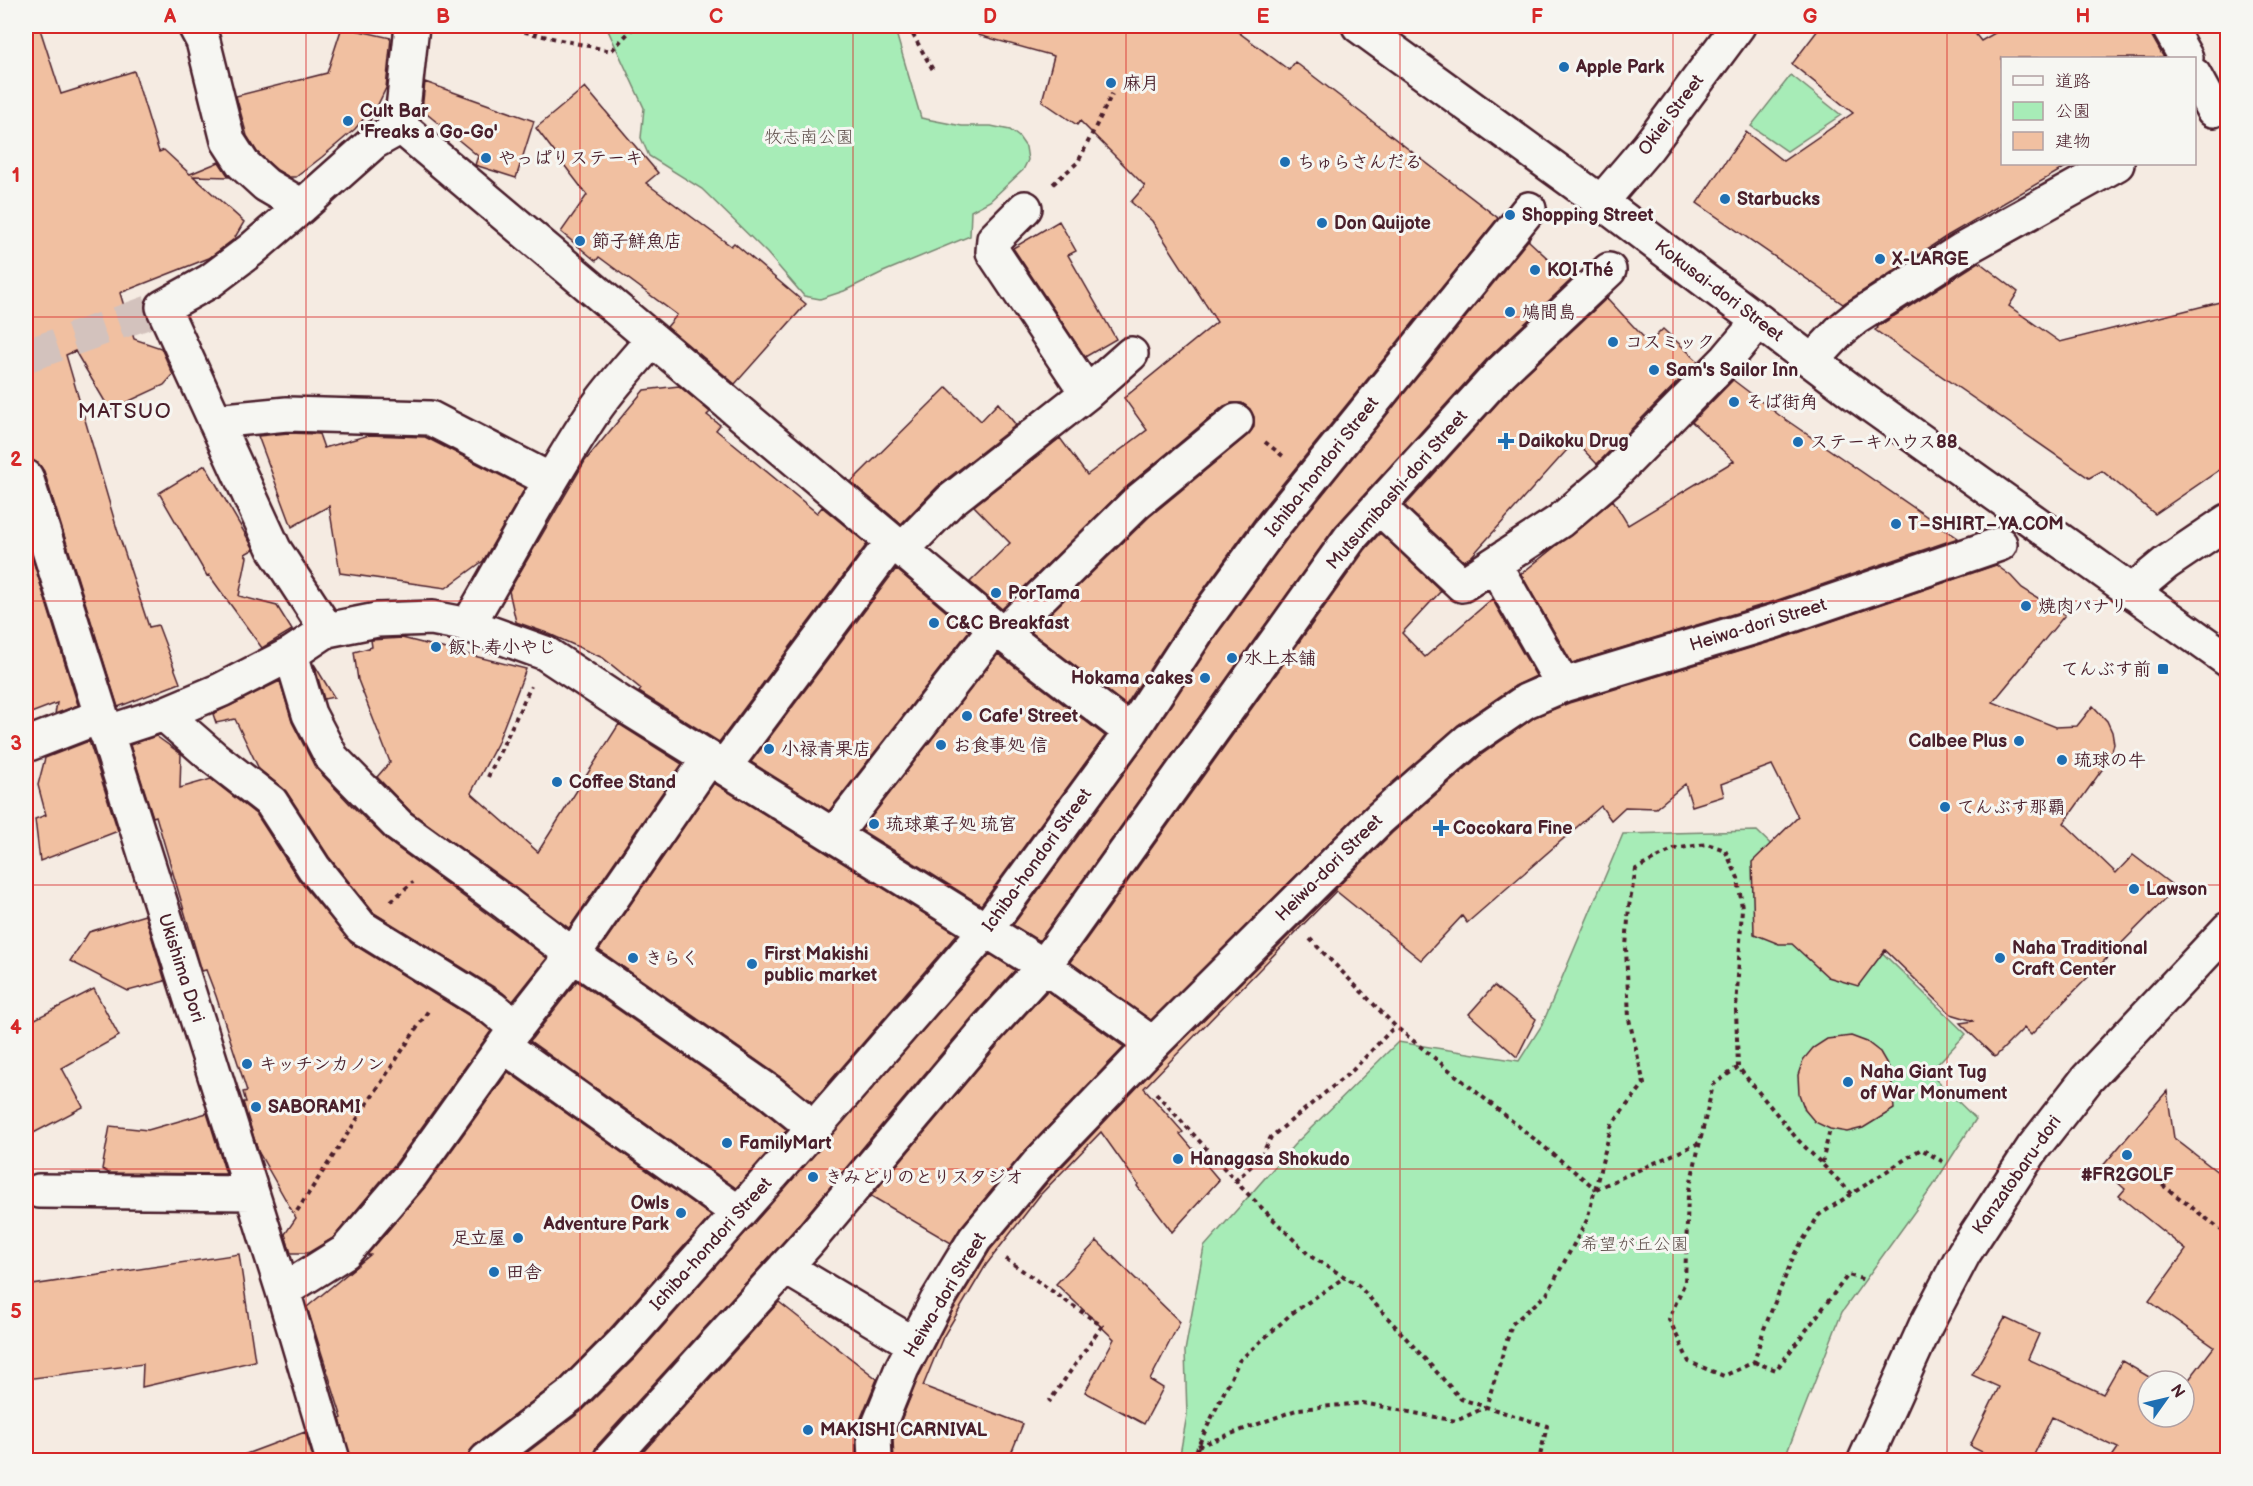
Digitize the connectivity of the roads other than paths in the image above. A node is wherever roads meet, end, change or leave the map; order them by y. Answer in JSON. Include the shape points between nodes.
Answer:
{"nodes":[{"id":1,"x":195,"y":26,"type":"edge"},
{"id":2,"x":412,"y":26,"type":"edge"},
{"id":3,"x":1359,"y":26,"type":"edge"},
{"id":4,"x":1738,"y":26,"type":"edge"},
{"id":5,"x":2168,"y":26,"type":"edge"},
{"id":6,"x":2185,"y":57,"type":"edge"},
{"id":7,"x":2196,"y":79,"type":"edge"},
{"id":8,"x":2212,"y":111,"type":"edge"},
{"id":9,"x":401,"y":127,"type":"junction"},
{"id":10,"x":2115,"y":165,"type":"edge"},
{"id":11,"x":1601,"y":202,"type":"junction"},
{"id":12,"x":302,"y":206,"type":"junction"},
{"id":13,"x":1025,"y":208,"type":"road end"},
{"id":14,"x":1529,"y":209,"type":"dead end"},
{"id":15,"x":1609,"y":270,"type":"dead end"},
{"id":16,"x":1759,"y":321,"type":"junction"},
{"id":17,"x":652,"y":340,"type":"junction"},
{"id":18,"x":1131,"y":354,"type":"dead end"},
{"id":19,"x":1812,"y":361,"type":"junction"},
{"id":20,"x":1087,"y":393,"type":"junction"},
{"id":21,"x":215,"y":421,"type":"junction"},
{"id":22,"x":1236,"y":421,"type":"road end"},
{"id":23,"x":26,"y":477,"type":"edge"},
{"id":24,"x":550,"y":480,"type":"junction"},
{"id":25,"x":1379,"y":507,"type":"junction"},
{"id":26,"x":2228,"y":520,"type":"edge"},
{"id":27,"x":2000,"y":544,"type":"dead end"},
{"id":28,"x":897,"y":546,"type":"junction"},
{"id":29,"x":1500,"y":560,"type":"junction"},
{"id":30,"x":2131,"y":592,"type":"junction"},
{"id":31,"x":468,"y":625,"type":"junction"},
{"id":32,"x":327,"y":630,"type":"junction"},
{"id":33,"x":999,"y":631,"type":"junction"},
{"id":34,"x":291,"y":654,"type":"junction"},
{"id":35,"x":2228,"y":660,"type":"edge"},
{"id":36,"x":1563,"y":685,"type":"junction"},
{"id":37,"x":164,"y":714,"type":"junction"},
{"id":38,"x":104,"y":724,"type":"junction"},
{"id":39,"x":1131,"y":732,"type":"junction"},
{"id":40,"x":26,"y":745,"type":"edge"},
{"id":41,"x":716,"y":763,"type":"junction"},
{"id":42,"x":834,"y":835,"type":"junction"},
{"id":43,"x":2228,"y":929,"type":"edge"},
{"id":44,"x":986,"y":930,"type":"junction"},
{"id":45,"x":573,"y":955,"type":"junction"},
{"id":46,"x":1044,"y":966,"type":"junction"},
{"id":47,"x":510,"y":1037,"type":"junction"},
{"id":48,"x":1143,"y":1054,"type":"junction"},
{"id":49,"x":814,"y":1128,"type":"junction"},
{"id":50,"x":39,"y":1191,"type":"dead end"},
{"id":51,"x":252,"y":1193,"type":"junction"},
{"id":52,"x":739,"y":1213,"type":"junction"},
{"id":53,"x":785,"y":1268,"type":"junction"},
{"id":54,"x":283,"y":1291,"type":"junction"},
{"id":55,"x":914,"y":1344,"type":"junction"},
{"id":56,"x":642,"y":1426,"type":"junction"},
{"id":57,"x":333,"y":1461,"type":"edge"},
{"id":58,"x":486,"y":1461,"type":"edge"},
{"id":59,"x":610,"y":1461,"type":"edge"},
{"id":60,"x":634,"y":1461,"type":"edge"},
{"id":61,"x":875,"y":1461,"type":"edge"},
{"id":62,"x":1865,"y":1461,"type":"edge"}],
"edges":[{"from":1,"to":12,"type":"street","via":[[203,41],[228,141],[243,165],[266,185]]},
{"from":2,"to":9,"type":"street"},
{"from":3,"to":11,"type":"street","name":"Kokusai-dori Street"},
{"from":4,"to":11,"type":"street","name":"Okiei Street","via":[[1648,147]]},
{"from":5,"to":6,"type":"street"},
{"from":7,"to":8,"type":"street"},
{"from":9,"to":12,"type":"street","via":[[374,142]]},
{"from":9,"to":17,"type":"street"},
{"from":10,"to":19,"type":"street","via":[[1962,250],[1857,317]]},
{"from":11,"to":16,"type":"street","name":"Kokusai-dori Street"},
{"from":12,"to":21,"type":"street","via":[[210,281],[163,307]]},
{"from":13,"to":20,"type":"street","via":[[994,239],[993,252]]},
{"from":14,"to":39,"type":"street","name":"Ichiba-hondori Street","via":[[1312,478],[1203,622]]},
{"from":15,"to":25,"type":"street","name":"Mutsumibashi-dori Street","via":[[1502,372]]},
{"from":16,"to":19,"type":"street","name":"Kokusai-dori Street"},
{"from":16,"to":29,"type":"street","via":[[1608,480],[1560,522]]},
{"from":17,"to":24,"type":"street","via":[[595,409]]},
{"from":17,"to":28,"type":"street"},
{"from":18,"to":20,"type":"street"},
{"from":19,"to":30,"type":"street","name":"Kokusai-dori Street"},
{"from":20,"to":28,"type":"street"},
{"from":21,"to":24,"type":"street","via":[[286,414],[430,418]]},
{"from":21,"to":32,"type":"street","via":[[274,549]]},
{"from":22,"to":33,"type":"street","via":[[1136,503]]},
{"from":23,"to":38,"type":"street","name":"Ukishima Dori"},
{"from":24,"to":31,"type":"street"},
{"from":25,"to":29,"type":"street","via":[[1462,585]]},
{"from":25,"to":46,"type":"street","name":"Mutsumibashi-dori Street","via":[[1343,548]]},
{"from":26,"to":30,"type":"street"},
{"from":27,"to":36,"type":"street","name":"Heiwa-dori Street","via":[[1775,621]]},
{"from":28,"to":33,"type":"street"},
{"from":28,"to":41,"type":"street"},
{"from":29,"to":36,"type":"street"},
{"from":30,"to":35,"type":"street","name":"Kokusai-dori Street"},
{"from":31,"to":32,"type":"street","via":[[421,618],[377,620]]},
{"from":31,"to":41,"type":"street","via":[[545,652]]},
{"from":32,"to":34,"type":"street"},
{"from":33,"to":39,"type":"street"},
{"from":33,"to":42,"type":"street"},
{"from":34,"to":37,"type":"street"},
{"from":34,"to":45,"type":"street","via":[[309,714],[332,758],[399,826]]},
{"from":36,"to":48,"type":"street","name":"Heiwa-dori Street","via":[[1526,700],[1469,740],[1378,819]]},
{"from":37,"to":38,"type":"street"},
{"from":37,"to":47,"type":"street","via":[[271,802],[314,868],[361,927],[492,1008]]},
{"from":38,"to":40,"type":"street"},
{"from":38,"to":51,"type":"street","name":"Ukishima Dori"},
{"from":39,"to":44,"type":"street","name":"Ichiba-hondori Street"},
{"from":41,"to":42,"type":"street"},
{"from":41,"to":45,"type":"street"},
{"from":42,"to":44,"type":"street"},
{"from":43,"to":62,"type":"street","name":"Kanzatobaru-dori","via":[[2087,1079],[2033,1148],[1964,1253],[1926,1325]]},
{"from":44,"to":46,"type":"street"},
{"from":44,"to":49,"type":"street","name":"Ichiba-hondori Street"},
{"from":45,"to":47,"type":"street"},
{"from":45,"to":49,"type":"street","via":[[771,1093]]},
{"from":46,"to":48,"type":"street"},
{"from":46,"to":53,"type":"street","name":"Mutsumibashi-dori Street"},
{"from":47,"to":52,"type":"street"},
{"from":47,"to":54,"type":"street","via":[[411,1175],[345,1252]]},
{"from":48,"to":55,"type":"street","name":"Heiwa-dori Street","via":[[1037,1165],[975,1239]]},
{"from":49,"to":52,"type":"street","name":"Ichiba-hondori Street"},
{"from":50,"to":51,"type":"street"},
{"from":51,"to":54,"type":"street","name":"Ukishima Dori"},
{"from":52,"to":58,"type":"street","name":"Ichiba-hondori Street","via":[[571,1395]]},
{"from":53,"to":55,"type":"street"},
{"from":53,"to":56,"type":"street","name":"Mutsumibashi-dori Street"},
{"from":54,"to":57,"type":"street","name":"Ukishima Dori"},
{"from":55,"to":61,"type":"street","name":"Heiwa-dori Street","via":[[874,1437]]},
{"from":56,"to":59,"type":"street","name":"Mutsumibashi-dori Street"},
{"from":56,"to":60,"type":"street"}]}
